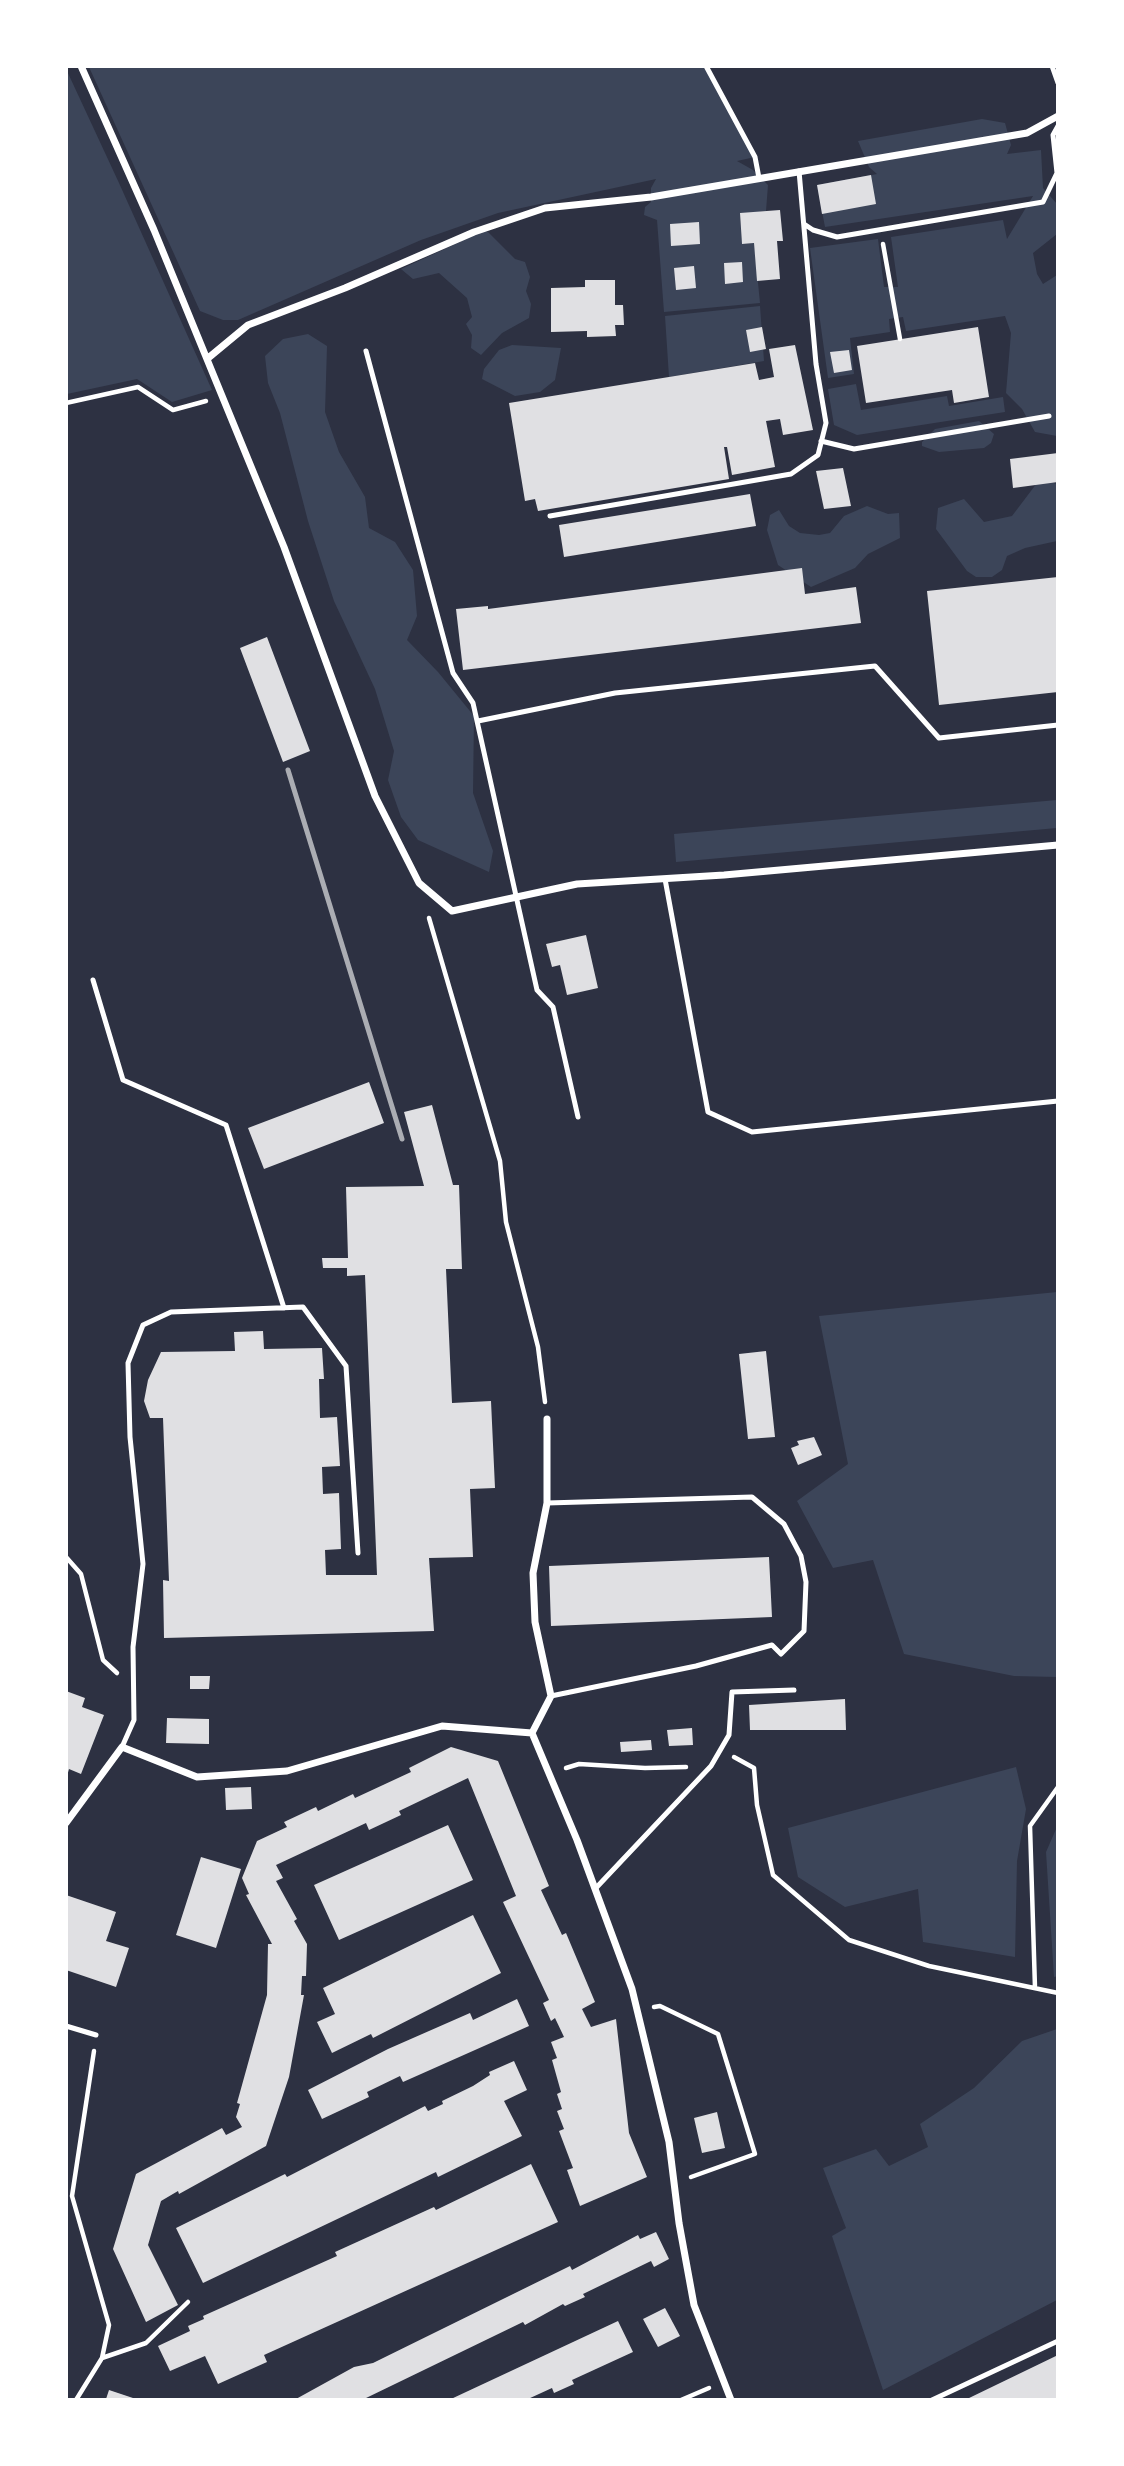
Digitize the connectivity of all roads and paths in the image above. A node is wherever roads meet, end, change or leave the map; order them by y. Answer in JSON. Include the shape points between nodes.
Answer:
{"nodes":[{"id":1,"x":81,"y":66,"type":"edge"},
{"id":2,"x":706,"y":66,"type":"edge"},
{"id":3,"x":1052,"y":66,"type":"edge"},
{"id":4,"x":1058,"y":83,"type":"edge"},
{"id":5,"x":1058,"y":116,"type":"edge"},
{"id":6,"x":1058,"y":126,"type":"edge"},
{"id":7,"x":799,"y":171,"type":"junction"},
{"id":8,"x":758,"y":178,"type":"junction"},
{"id":9,"x":804,"y":224,"type":"junction"},
{"id":10,"x":881,"y":229,"type":"junction"},
{"id":11,"x":900,"y":339,"type":"dead end"},
{"id":12,"x":366,"y":351,"type":"dead end"},
{"id":13,"x":207,"y":359,"type":"junction"},
{"id":14,"x":222,"y":394,"type":"junction"},
{"id":15,"x":66,"y":403,"type":"edge"},
{"id":16,"x":1049,"y":416,"type":"dead end"},
{"id":17,"x":821,"y":441,"type":"junction"},
{"id":18,"x":550,"y":516,"type":"dead end"},
{"id":19,"x":478,"y":721,"type":"junction"},
{"id":20,"x":1058,"y":725,"type":"edge"},
{"id":21,"x":1058,"y":845,"type":"edge"},
{"id":22,"x":665,"y":878,"type":"junction"},
{"id":23,"x":419,"y":883,"type":"junction"},
{"id":24,"x":517,"y":897,"type":"junction"},
{"id":25,"x":93,"y":980,"type":"dead end"},
{"id":26,"x":1058,"y":1101,"type":"edge"},
{"id":27,"x":578,"y":1117,"type":"dead end"},
{"id":28,"x":284,"y":1308,"type":"junction"},
{"id":29,"x":547,"y":1419,"type":"joint"},
{"id":30,"x":547,"y":1503,"type":"junction"},
{"id":31,"x":358,"y":1553,"type":"dead end"},
{"id":32,"x":66,"y":1557,"type":"edge"},
{"id":33,"x":133,"y":1688,"type":"junction"},
{"id":34,"x":794,"y":1690,"type":"dead end"},
{"id":35,"x":551,"y":1696,"type":"junction"},
{"id":36,"x":532,"y":1733,"type":"junction"},
{"id":37,"x":122,"y":1747,"type":"junction"},
{"id":38,"x":720,"y":1750,"type":"junction"},
{"id":39,"x":711,"y":1766,"type":"junction"},
{"id":40,"x":549,"y":1773,"type":"junction"},
{"id":41,"x":1058,"y":1787,"type":"edge"},
{"id":42,"x":66,"y":1823,"type":"edge"},
{"id":43,"x":595,"y":1889,"type":"junction"},
{"id":44,"x":1035,"y":1988,"type":"junction"},
{"id":45,"x":1058,"y":1993,"type":"edge"},
{"id":46,"x":637,"y":2012,"type":"junction"},
{"id":47,"x":66,"y":2026,"type":"edge"},
{"id":48,"x":96,"y":2035,"type":"joint"},
{"id":49,"x":674,"y":2183,"type":"junction"},
{"id":50,"x":69,"y":2194,"type":"edge"},
{"id":51,"x":188,"y":2302,"type":"dead end"},
{"id":52,"x":1058,"y":2340,"type":"edge"},
{"id":53,"x":102,"y":2358,"type":"junction"},
{"id":54,"x":724,"y":2382,"type":"junction"},
{"id":55,"x":76,"y":2399,"type":"edge"},
{"id":56,"x":681,"y":2399,"type":"edge"},
{"id":57,"x":732,"y":2399,"type":"edge"},
{"id":58,"x":932,"y":2399,"type":"edge"}],
"edges":[{"from":1,"to":13,"type":"street"},
{"from":2,"to":8,"type":"lane","via":[[755,157]]},
{"from":3,"to":4,"type":"lane"},
{"from":5,"to":7,"type":"street","via":[[1027,133]]},
{"from":6,"to":10,"type":"lane","via":[[1053,135],[1057,173],[1043,202]]},
{"from":7,"to":8,"type":"street"},
{"from":7,"to":9,"type":"lane"},
{"from":8,"to":13,"type":"street","via":[[651,197],[545,208],[474,232],[248,325]]},
{"from":9,"to":10,"type":"lane","via":[[838,237]]},
{"from":9,"to":17,"type":"lane","via":[[826,423]]},
{"from":10,"to":11,"type":"path"},
{"from":12,"to":19,"type":"lane","via":[[453,673],[474,703]]},
{"from":13,"to":14,"type":"street"},
{"from":14,"to":15,"type":"path","via":[[173,410],[138,387]]},
{"from":14,"to":23,"type":"street","via":[[284,547],[375,796]]},
{"from":16,"to":17,"type":"lane","via":[[853,449]]},
{"from":17,"to":18,"type":"lane","via":[[818,455],[791,474]]},
{"from":19,"to":20,"type":"lane","via":[[615,692],[875,666],[939,738]]},
{"from":19,"to":24,"type":"lane"},
{"from":21,"to":22,"type":"street"},
{"from":22,"to":24,"type":"street","via":[[577,884]]},
{"from":22,"to":26,"type":"lane","via":[[708,1112],[752,1132]]},
{"from":23,"to":24,"type":"street","via":[[452,911]]},
{"from":23,"to":29,"type":"path","via":[[500,1161],[506,1222],[538,1347]]},
{"from":24,"to":27,"type":"lane","via":[[537,990],[553,1007]]},
{"from":25,"to":28,"type":"lane","via":[[123,1080],[226,1125]]},
{"from":28,"to":31,"type":"lane","via":[[303,1307],[346,1366]]},
{"from":28,"to":33,"type":"lane","via":[[171,1312],[143,1325],[128,1363],[130,1437],[143,1563]]},
{"from":29,"to":30,"type":"street"},
{"from":30,"to":35,"type":"street","via":[[533,1573],[536,1622]]},
{"from":30,"to":35,"type":"lane","via":[[752,1497],[783,1524],[801,1556],[806,1582],[804,1631],[781,1654],[772,1646]]},
{"from":32,"to":33,"type":"path","via":[[81,1574],[103,1660]]},
{"from":33,"to":37,"type":"lane","via":[[134,1720]]},
{"from":34,"to":38,"type":"lane","via":[[732,1692],[729,1735]]},
{"from":35,"to":36,"type":"street"},
{"from":36,"to":37,"type":"street","via":[[442,1726],[287,1771],[197,1777]]},
{"from":36,"to":40,"type":"street"},
{"from":37,"to":42,"type":"street"},
{"from":38,"to":39,"type":"lane"},
{"from":38,"to":44,"type":"path","via":[[754,1768],[757,1805],[773,1875],[849,1940],[929,1966]]},
{"from":39,"to":40,"type":"path","via":[[579,1764]]},
{"from":39,"to":43,"type":"lane"},
{"from":40,"to":43,"type":"street"},
{"from":41,"to":44,"type":"path","via":[[1030,1826]]},
{"from":43,"to":46,"type":"street"},
{"from":44,"to":45,"type":"path"},
{"from":46,"to":49,"type":"street","via":[[669,2142]]},
{"from":46,"to":49,"type":"path","via":[[660,2006],[718,2034],[755,2154]]},
{"from":47,"to":48,"type":"lane"},
{"from":48,"to":50,"type":"path"},
{"from":49,"to":54,"type":"street","via":[[694,2305]]},
{"from":50,"to":53,"type":"path","via":[[109,2325]]},
{"from":51,"to":53,"type":"path","via":[[146,2343]]},
{"from":52,"to":58,"type":"lane"},
{"from":53,"to":55,"type":"path"},
{"from":54,"to":56,"type":"path"},
{"from":54,"to":57,"type":"street"}]}
